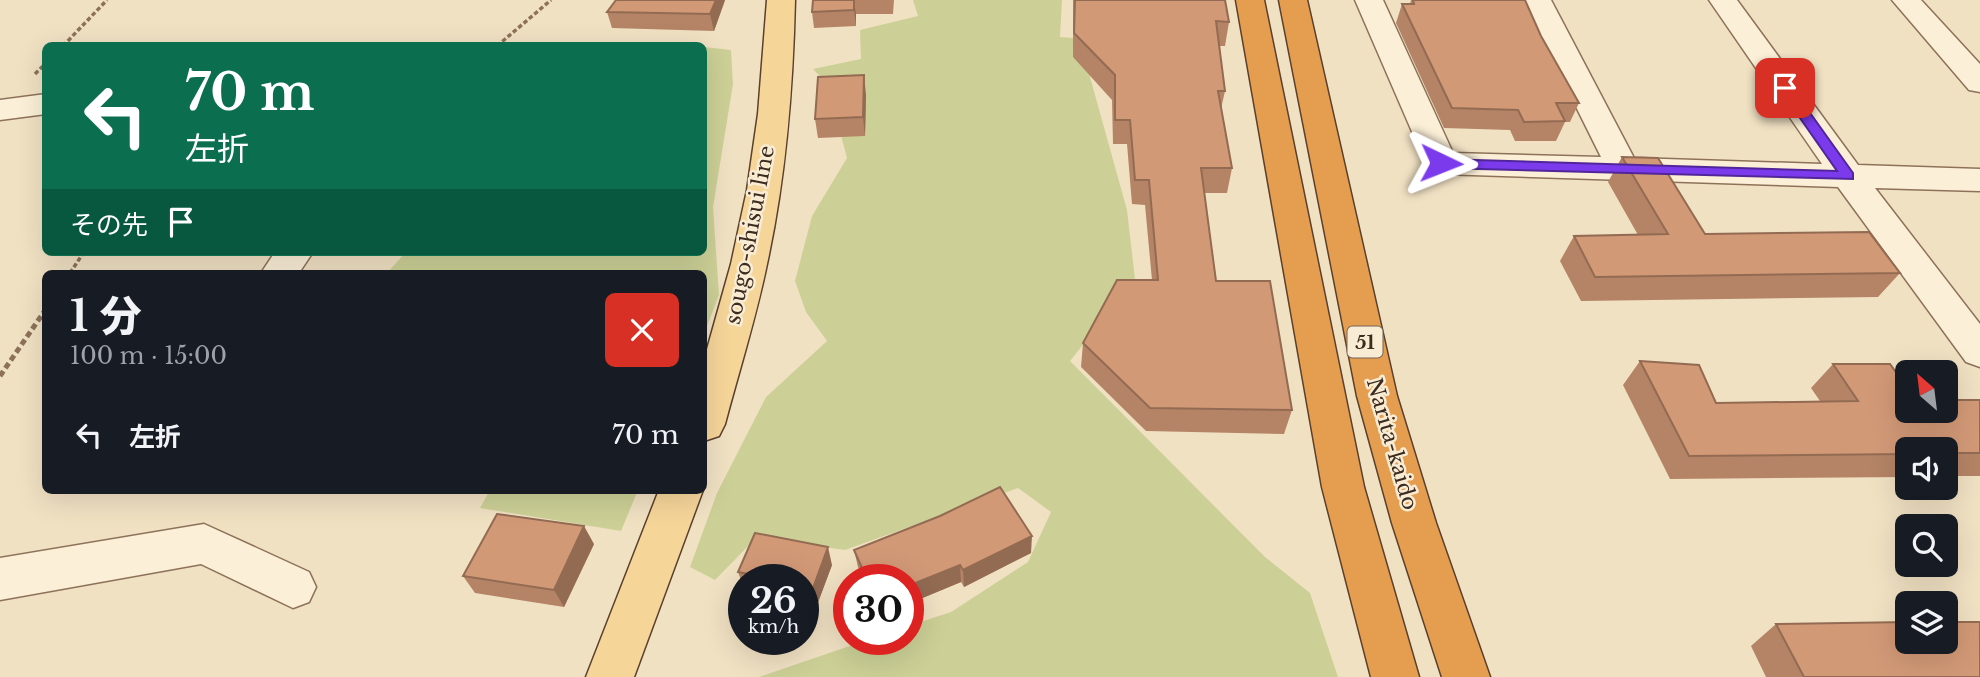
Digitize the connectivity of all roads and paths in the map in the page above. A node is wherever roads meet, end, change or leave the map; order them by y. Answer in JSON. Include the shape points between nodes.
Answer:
{"nodes":[{"id":1,"x":107,"y":0,"type":"edge"},
{"id":2,"x":551,"y":0,"type":"edge"},
{"id":3,"x":781,"y":0,"type":"edge"},
{"id":4,"x":1250,"y":0,"type":"edge"},
{"id":5,"x":1293,"y":0,"type":"edge"},
{"id":6,"x":1369,"y":0,"type":"edge"},
{"id":7,"x":1537,"y":0,"type":"edge"},
{"id":8,"x":1723,"y":0,"type":"edge"},
{"id":9,"x":1906,"y":0,"type":"edge"},
{"id":10,"x":67,"y":42,"type":"edge"},
{"id":11,"x":502,"y":42,"type":"edge"},
{"id":12,"x":1980,"y":83,"type":"edge"},
{"id":13,"x":42,"y":105,"type":"edge"},
{"id":14,"x":0,"y":110,"type":"edge"},
{"id":15,"x":1623,"y":168,"type":"junction"},
{"id":16,"x":1848,"y":176,"type":"junction"},
{"id":17,"x":1980,"y":180,"type":"edge"},
{"id":18,"x":292,"y":256,"type":"edge"},
{"id":19,"x":281,"y":270,"type":"edge"},
{"id":20,"x":42,"y":315,"type":"edge"},
{"id":21,"x":1980,"y":352,"type":"edge"},
{"id":22,"x":0,"y":376,"type":"edge"},
{"id":23,"x":707,"y":414,"type":"edge"},
{"id":24,"x":679,"y":494,"type":"edge"},
{"id":25,"x":0,"y":579,"type":"edge"},
{"id":26,"x":293,"y":587,"type":"dead end"},
{"id":27,"x":610,"y":677,"type":"edge"},
{"id":28,"x":1395,"y":677,"type":"edge"},
{"id":29,"x":1466,"y":677,"type":"edge"}],
"edges":[{"from":1,"to":10,"type":"path"},
{"from":2,"to":11,"type":"path"},
{"from":3,"to":23,"type":"main road","name":"sougo-shisui line","via":[[764,184],[740,300]]},
{"from":4,"to":28,"type":"highway","number":"51","via":[[1343,487]]},
{"from":5,"to":29,"type":"highway","name":"Narita-kaido","number":"51","via":[[1377,396]]},
{"from":6,"to":15,"type":"street","via":[[1441,163]]},
{"from":7,"to":15,"type":"street"},
{"from":8,"to":16,"type":"street"},
{"from":9,"to":12,"type":"street"},
{"from":13,"to":14,"type":"street"},
{"from":15,"to":16,"type":"street"},
{"from":16,"to":17,"type":"street"},
{"from":16,"to":21,"type":"street"},
{"from":18,"to":19,"type":"street"},
{"from":20,"to":22,"type":"path"},
{"from":24,"to":27,"type":"main road"},
{"from":25,"to":26,"type":"street","via":[[204,544]]}]}
